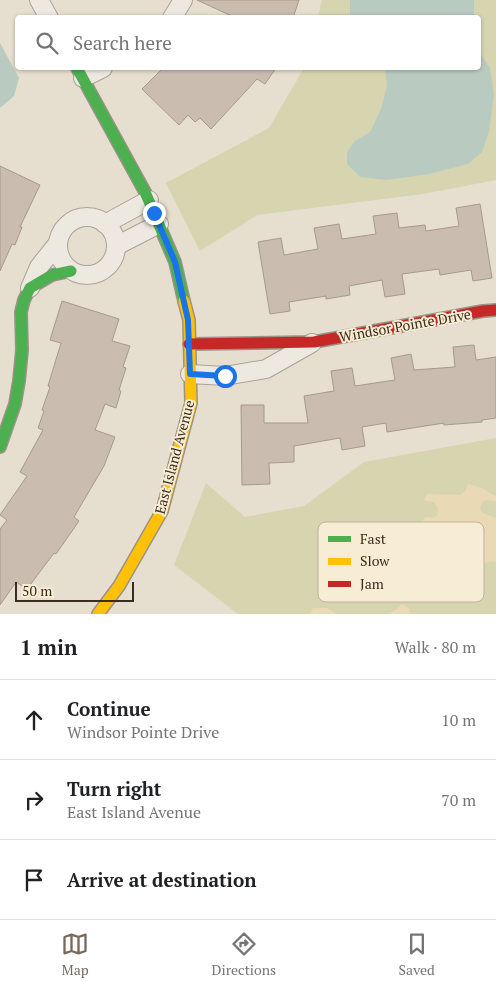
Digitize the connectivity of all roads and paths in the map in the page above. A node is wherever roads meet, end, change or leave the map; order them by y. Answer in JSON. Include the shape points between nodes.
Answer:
{"nodes":[{"id":1,"x":39,"y":0,"type":"edge"},
{"id":2,"x":183,"y":0,"type":"edge"},
{"id":3,"x":47,"y":15,"type":"edge"},
{"id":4,"x":174,"y":15,"type":"edge"},
{"id":5,"x":94,"y":70,"type":"edge"},
{"id":6,"x":80,"y":73,"type":"edge"},
{"id":7,"x":149,"y":200,"type":"junction"},
{"id":8,"x":105,"y":224,"type":"junction"},
{"id":9,"x":159,"y":224,"type":"junction"},
{"id":10,"x":58,"y":243,"type":"junction"},
{"id":11,"x":116,"y":246,"type":"junction"},
{"id":12,"x":71,"y":271,"type":"junction"},
{"id":13,"x":30,"y":288,"type":"junction"},
{"id":14,"x":496,"y":310,"type":"edge"},
{"id":15,"x":314,"y":342,"type":"junction"},
{"id":16,"x":189,"y":344,"type":"junction"},
{"id":17,"x":190,"y":374,"type":"junction"},
{"id":18,"x":0,"y":447,"type":"edge"},
{"id":19,"x":98,"y":614,"type":"edge"}],
"edges":[{"from":1,"to":3,"type":"street"},
{"from":2,"to":4,"type":"street"},
{"from":5,"to":6,"type":"street"},
{"from":6,"to":7,"type":"street","name":"East Island Avenue"},
{"from":7,"to":8,"type":"street"},
{"from":7,"to":9,"type":"street","name":"East Island Avenue"},
{"from":8,"to":10,"type":"street","via":[[94,218],[75,220],[62,230]]},
{"from":8,"to":11,"type":"street","via":[[112,231]]},
{"from":9,"to":11,"type":"street"},
{"from":9,"to":16,"type":"street","name":"East Island Avenue","via":[[175,262],[188,320]]},
{"from":10,"to":12,"type":"street","via":[[58,253]]},
{"from":10,"to":13,"type":"street","via":[[39,267]]},
{"from":11,"to":12,"type":"street","via":[[109,265],[99,273],[90,276]]},
{"from":12,"to":13,"type":"street","via":[[52,275]]},
{"from":13,"to":18,"type":"street","via":[[22,312],[19,381]]},
{"from":14,"to":15,"type":"street","name":"Windsor Pointe Drive"},
{"from":15,"to":16,"type":"street","name":"Windsor Pointe Drive"},
{"from":15,"to":17,"type":"street","name":"Windsor Pointe Drive","via":[[266,369],[225,376]]},
{"from":16,"to":17,"type":"street","name":"East Island Avenue"},
{"from":17,"to":19,"type":"street","name":"East Island Avenue","via":[[191,403],[162,511],[119,586]]}]}
